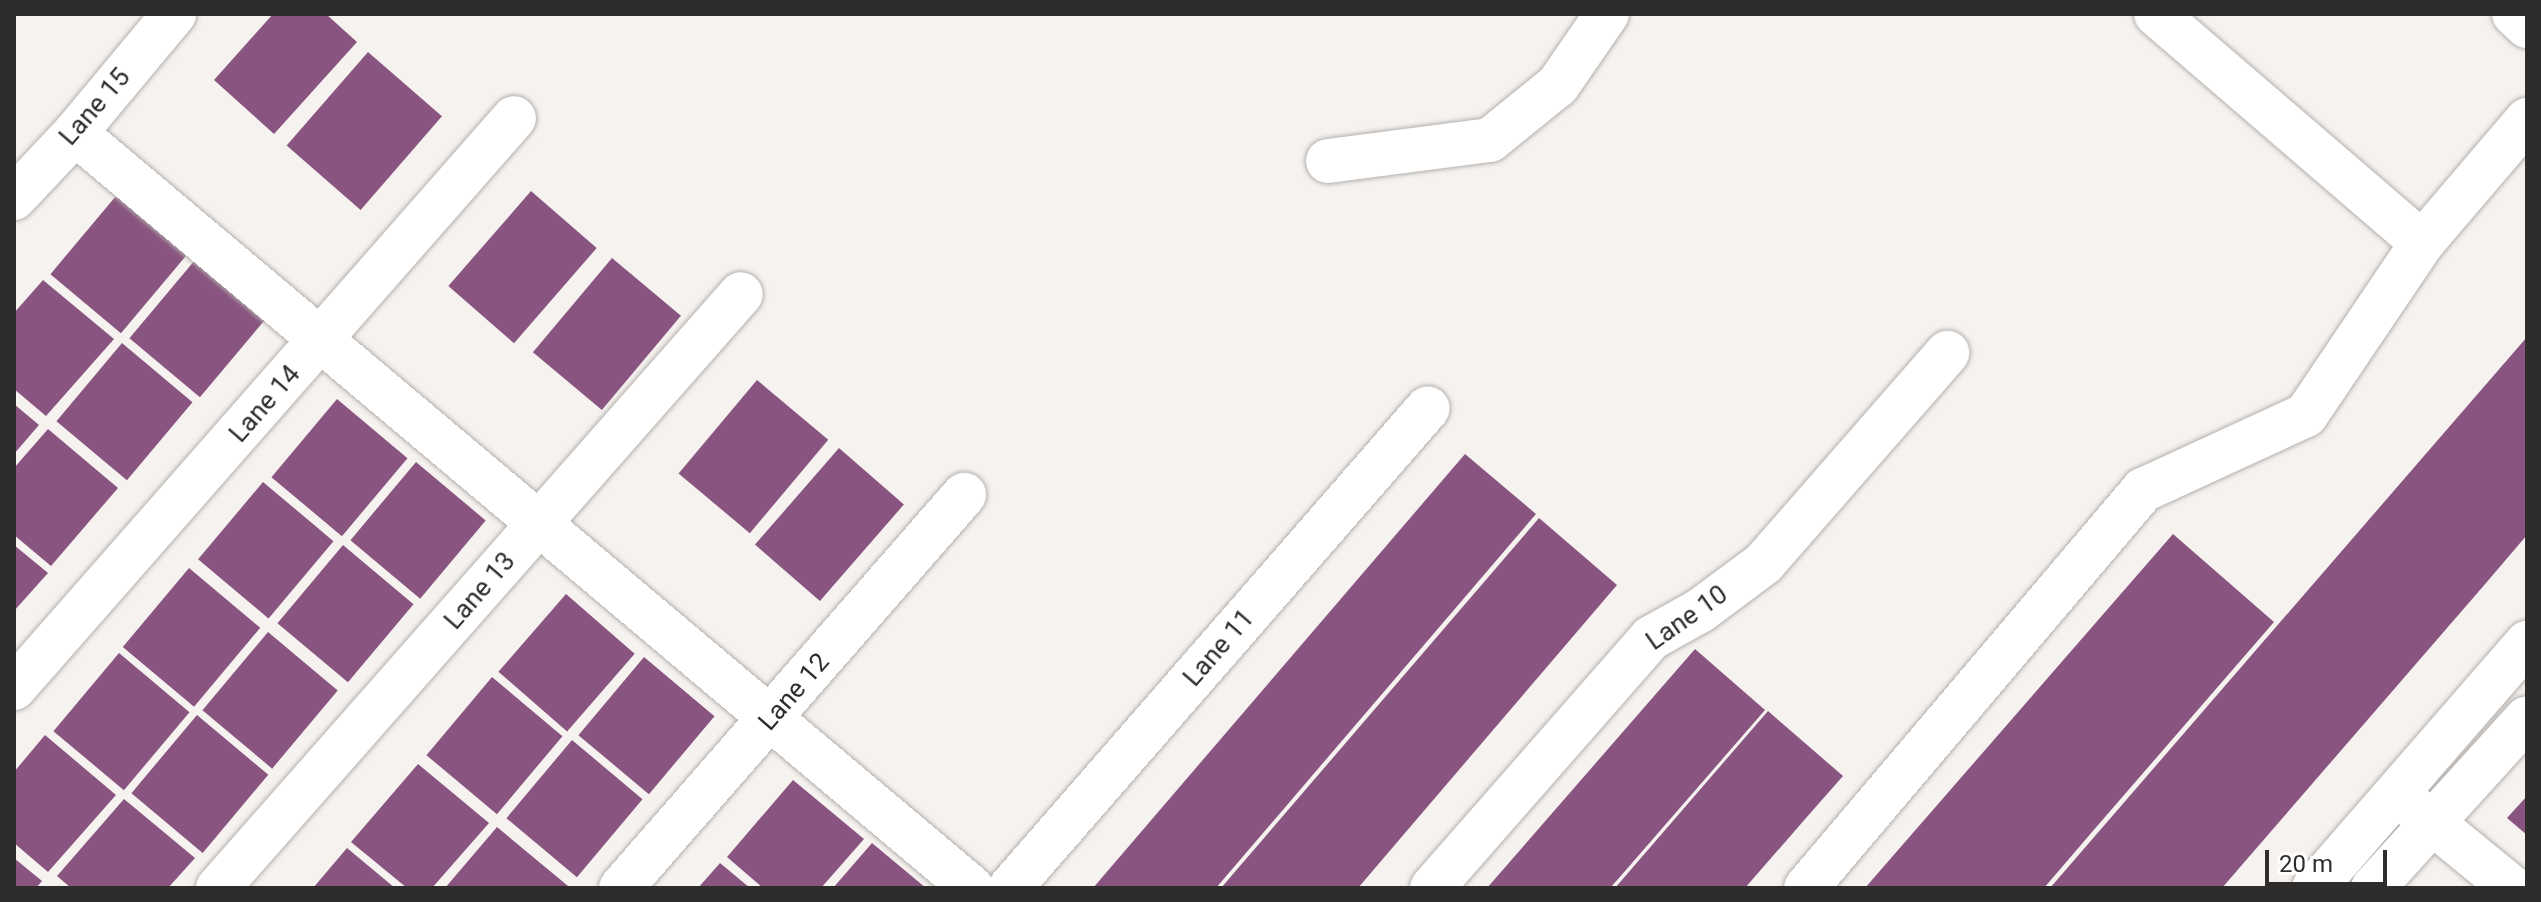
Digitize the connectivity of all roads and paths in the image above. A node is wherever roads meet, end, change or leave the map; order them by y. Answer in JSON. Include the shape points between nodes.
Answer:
{"nodes":[{"id":1,"x":174,"y":14,"type":"edge"},
{"id":2,"x":1607,"y":14,"type":"edge"},
{"id":3,"x":2156,"y":14,"type":"edge"},
{"id":4,"x":2514,"y":14,"type":"edge"},
{"id":5,"x":2527,"y":26,"type":"edge"},
{"id":6,"x":514,"y":118,"type":"dead end"},
{"id":7,"x":2527,"y":120,"type":"edge"},
{"id":8,"x":75,"y":133,"type":"junction"},
{"id":9,"x":1328,"y":161,"type":"dead end"},
{"id":10,"x":20,"y":179,"type":"edge"},
{"id":11,"x":2422,"y":243,"type":"junction"},
{"id":12,"x":741,"y":294,"type":"dead end"},
{"id":13,"x":321,"y":340,"type":"junction"},
{"id":14,"x":1947,"y":353,"type":"dead end"},
{"id":15,"x":1428,"y":408,"type":"dead end"},
{"id":16,"x":964,"y":495,"type":"dead end"},
{"id":17,"x":540,"y":523,"type":"junction"},
{"id":18,"x":2527,"y":643,"type":"edge"},
{"id":19,"x":14,"y":688,"type":"edge"},
{"id":20,"x":2527,"y":718,"type":"edge"},
{"id":21,"x":771,"y":719,"type":"junction"},
{"id":22,"x":2396,"y":793,"type":"junction"},
{"id":23,"x":2430,"y":821,"type":"junction"},
{"id":24,"x":218,"y":888,"type":"edge"},
{"id":25,"x":621,"y":888,"type":"edge"},
{"id":26,"x":972,"y":888,"type":"edge"},
{"id":27,"x":1010,"y":888,"type":"edge"},
{"id":28,"x":1432,"y":888,"type":"edge"},
{"id":29,"x":1806,"y":888,"type":"edge"},
{"id":30,"x":2314,"y":888,"type":"edge"},
{"id":31,"x":2373,"y":888,"type":"edge"},
{"id":32,"x":2512,"y":888,"type":"edge"}],
"edges":[{"from":1,"to":8,"type":"street","name":"Lane 15"},
{"from":2,"to":9,"type":"street","via":[[1558,85],[1490,140]]},
{"from":3,"to":11,"type":"street"},
{"from":4,"to":5,"type":"street"},
{"from":6,"to":13,"type":"street","name":"Lane 14"},
{"from":7,"to":11,"type":"street"},
{"from":8,"to":10,"type":"street","name":"Lane 15"},
{"from":8,"to":13,"type":"street"},
{"from":11,"to":29,"type":"street","via":[[2306,415],[2143,490]]},
{"from":12,"to":17,"type":"street","name":"Lane 13"},
{"from":13,"to":17,"type":"street"},
{"from":13,"to":19,"type":"street","name":"Lane 14"},
{"from":14,"to":28,"type":"street","name":"Lane 10","via":[[1764,563],[1701,610],[1651,638]]},
{"from":15,"to":27,"type":"street","name":"Lane 11"},
{"from":16,"to":21,"type":"street","name":"Lane 12"},
{"from":17,"to":21,"type":"street"},
{"from":17,"to":24,"type":"street","name":"Lane 13"},
{"from":18,"to":22,"type":"street"},
{"from":20,"to":23,"type":"street"},
{"from":21,"to":25,"type":"street","name":"Lane 12"},
{"from":21,"to":26,"type":"street"},
{"from":22,"to":23,"type":"street"},
{"from":22,"to":30,"type":"street"},
{"from":23,"to":31,"type":"street"},
{"from":23,"to":32,"type":"street"}]}
